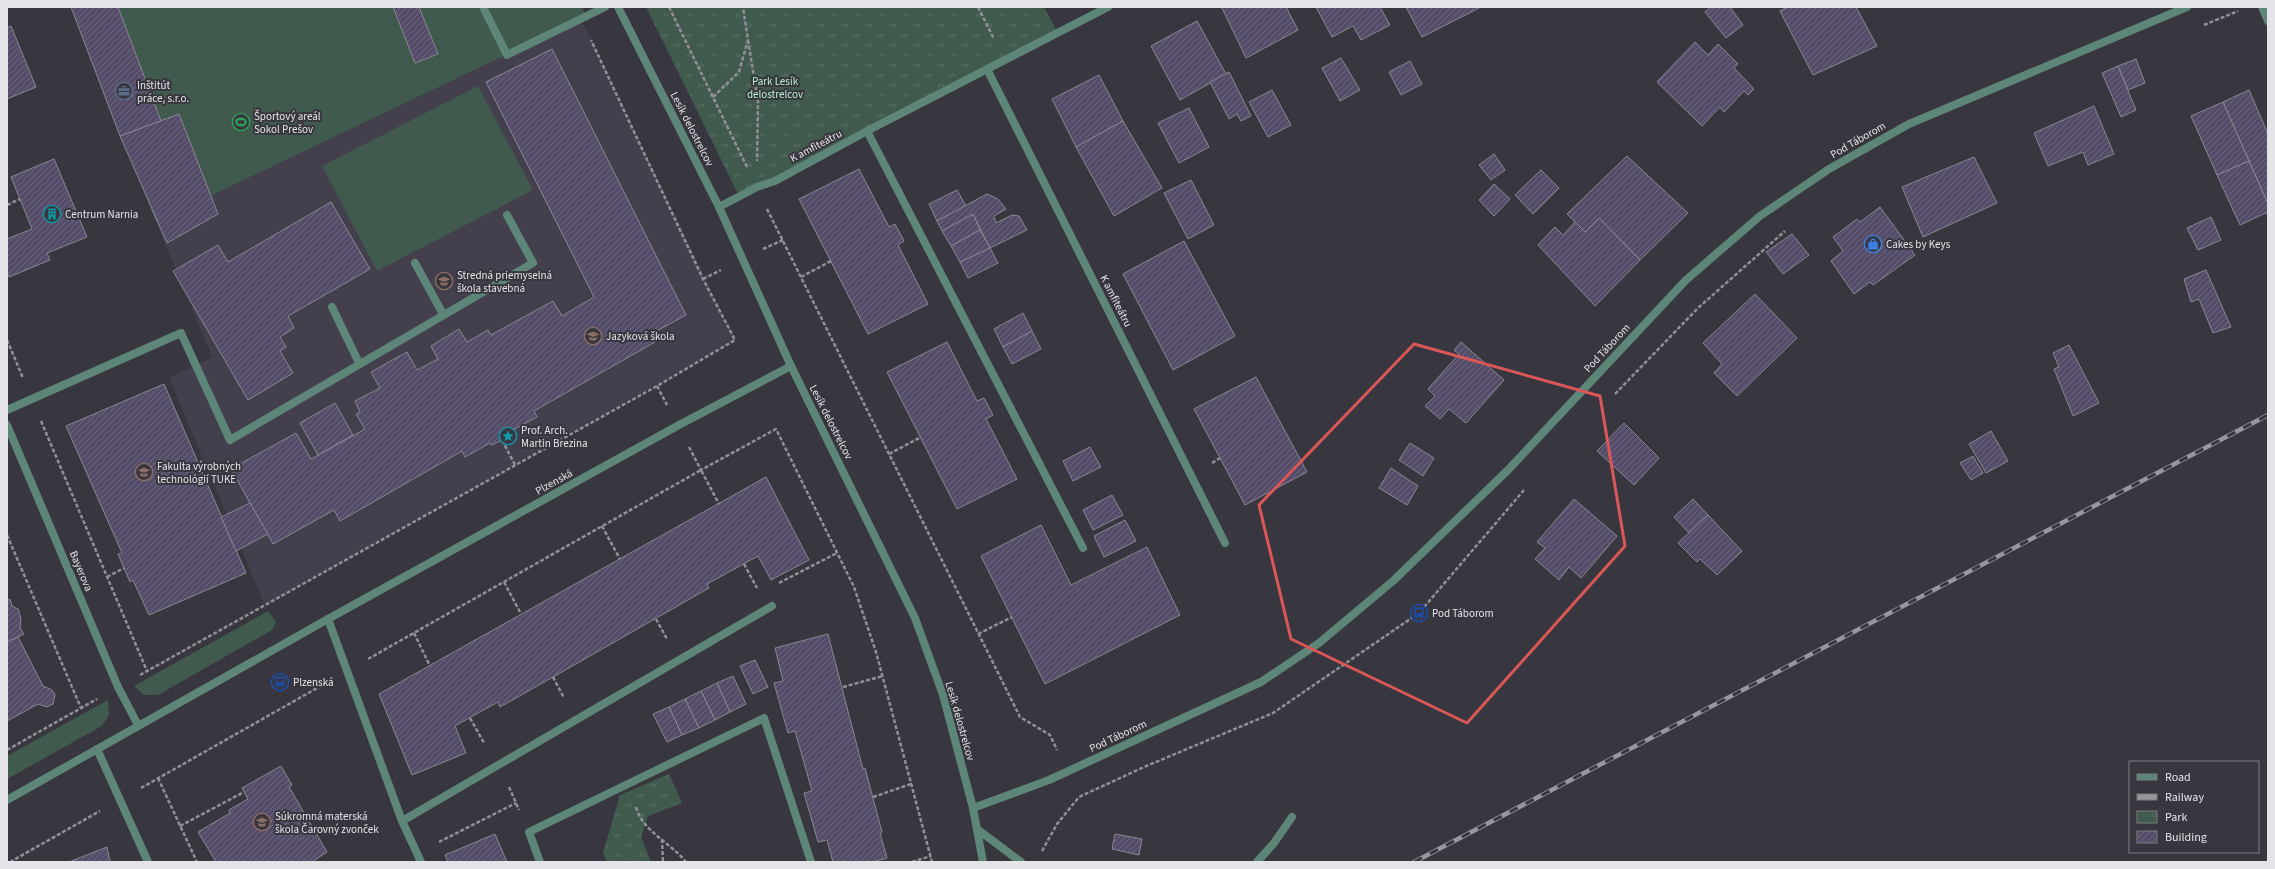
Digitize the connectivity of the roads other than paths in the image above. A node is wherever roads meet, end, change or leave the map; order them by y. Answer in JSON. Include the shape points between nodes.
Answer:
{"nodes":[{"id":1,"x":483,"y":7,"type":"edge"},
{"id":2,"x":605,"y":7,"type":"edge"},
{"id":3,"x":618,"y":7,"type":"edge"},
{"id":4,"x":1108,"y":7,"type":"edge"},
{"id":5,"x":2187,"y":7,"type":"edge"},
{"id":6,"x":2262,"y":7,"type":"edge"},
{"id":7,"x":2268,"y":21,"type":"edge"},
{"id":8,"x":987,"y":69,"type":"junction"},
{"id":9,"x":867,"y":131,"type":"junction"},
{"id":10,"x":719,"y":207,"type":"junction"},
{"id":11,"x":507,"y":215,"type":"dead end"},
{"id":12,"x":416,"y":263,"type":"dead end"},
{"id":13,"x":332,"y":307,"type":"dead end"},
{"id":14,"x":443,"y":314,"type":"junction"},
{"id":15,"x":359,"y":363,"type":"junction"},
{"id":16,"x":791,"y":366,"type":"junction"},
{"id":17,"x":7,"y":410,"type":"edge"},
{"id":18,"x":7,"y":425,"type":"edge"},
{"id":19,"x":1225,"y":542,"type":"dead end"},
{"id":20,"x":1083,"y":548,"type":"dead end"},
{"id":21,"x":772,"y":606,"type":"dead end"},
{"id":22,"x":328,"y":619,"type":"junction"},
{"id":23,"x":138,"y":725,"type":"junction"},
{"id":24,"x":97,"y":749,"type":"junction"},
{"id":25,"x":7,"y":800,"type":"edge"},
{"id":26,"x":973,"y":808,"type":"junction"},
{"id":27,"x":1292,"y":818,"type":"dead end"},
{"id":28,"x":402,"y":821,"type":"junction"},
{"id":29,"x":977,"y":829,"type":"junction"},
{"id":30,"x":148,"y":862,"type":"edge"},
{"id":31,"x":421,"y":862,"type":"edge"},
{"id":32,"x":540,"y":862,"type":"edge"},
{"id":33,"x":811,"y":862,"type":"edge"},
{"id":34,"x":983,"y":862,"type":"edge"},
{"id":35,"x":1021,"y":862,"type":"edge"},
{"id":36,"x":1257,"y":862,"type":"edge"}],
"edges":[{"from":1,"to":2,"type":"street","via":[[507,55]]},
{"from":3,"to":10,"type":"street","name":"Lesík delostrelcov"},
{"from":4,"to":8,"type":"street","name":"K amfiteátru"},
{"from":5,"to":26,"type":"street","name":"Pod Táborom","via":[[1909,124],[1829,169],[1760,216],[1686,280],[1508,470],[1393,581],[1319,643],[1261,682],[1049,780]]},
{"from":6,"to":7,"type":"street"},
{"from":8,"to":9,"type":"street","name":"K amfiteátru"},
{"from":8,"to":19,"type":"street","name":"K amfiteátru"},
{"from":9,"to":10,"type":"street","name":"K amfiteátru","via":[[775,181],[757,187]]},
{"from":9,"to":20,"type":"street"},
{"from":10,"to":16,"type":"street","name":"Lesík delostrelcov"},
{"from":11,"to":14,"type":"street","via":[[533,263]]},
{"from":12,"to":14,"type":"street"},
{"from":13,"to":15,"type":"street"},
{"from":14,"to":15,"type":"street"},
{"from":15,"to":17,"type":"street","via":[[230,440],[181,333]]},
{"from":16,"to":22,"type":"street","name":"Plzenská"},
{"from":16,"to":26,"type":"street","name":"Lesík delostrelcov","via":[[915,618],[943,696]]},
{"from":18,"to":23,"type":"street","name":"Bayerova","via":[[118,687]]},
{"from":21,"to":28,"type":"street"},
{"from":22,"to":23,"type":"street","name":"Plzenská"},
{"from":22,"to":28,"type":"street"},
{"from":23,"to":24,"type":"street","name":"Plzenská"},
{"from":24,"to":25,"type":"street","name":"Plzenská"},
{"from":24,"to":30,"type":"street"},
{"from":26,"to":29,"type":"street","name":"Lesík delostrelcov"},
{"from":27,"to":36,"type":"street"},
{"from":28,"to":31,"type":"street"},
{"from":29,"to":34,"type":"street","name":"Lesík delostrelcov"},
{"from":29,"to":35,"type":"street"},
{"from":32,"to":33,"type":"street","via":[[529,832],[764,718]]}]}
